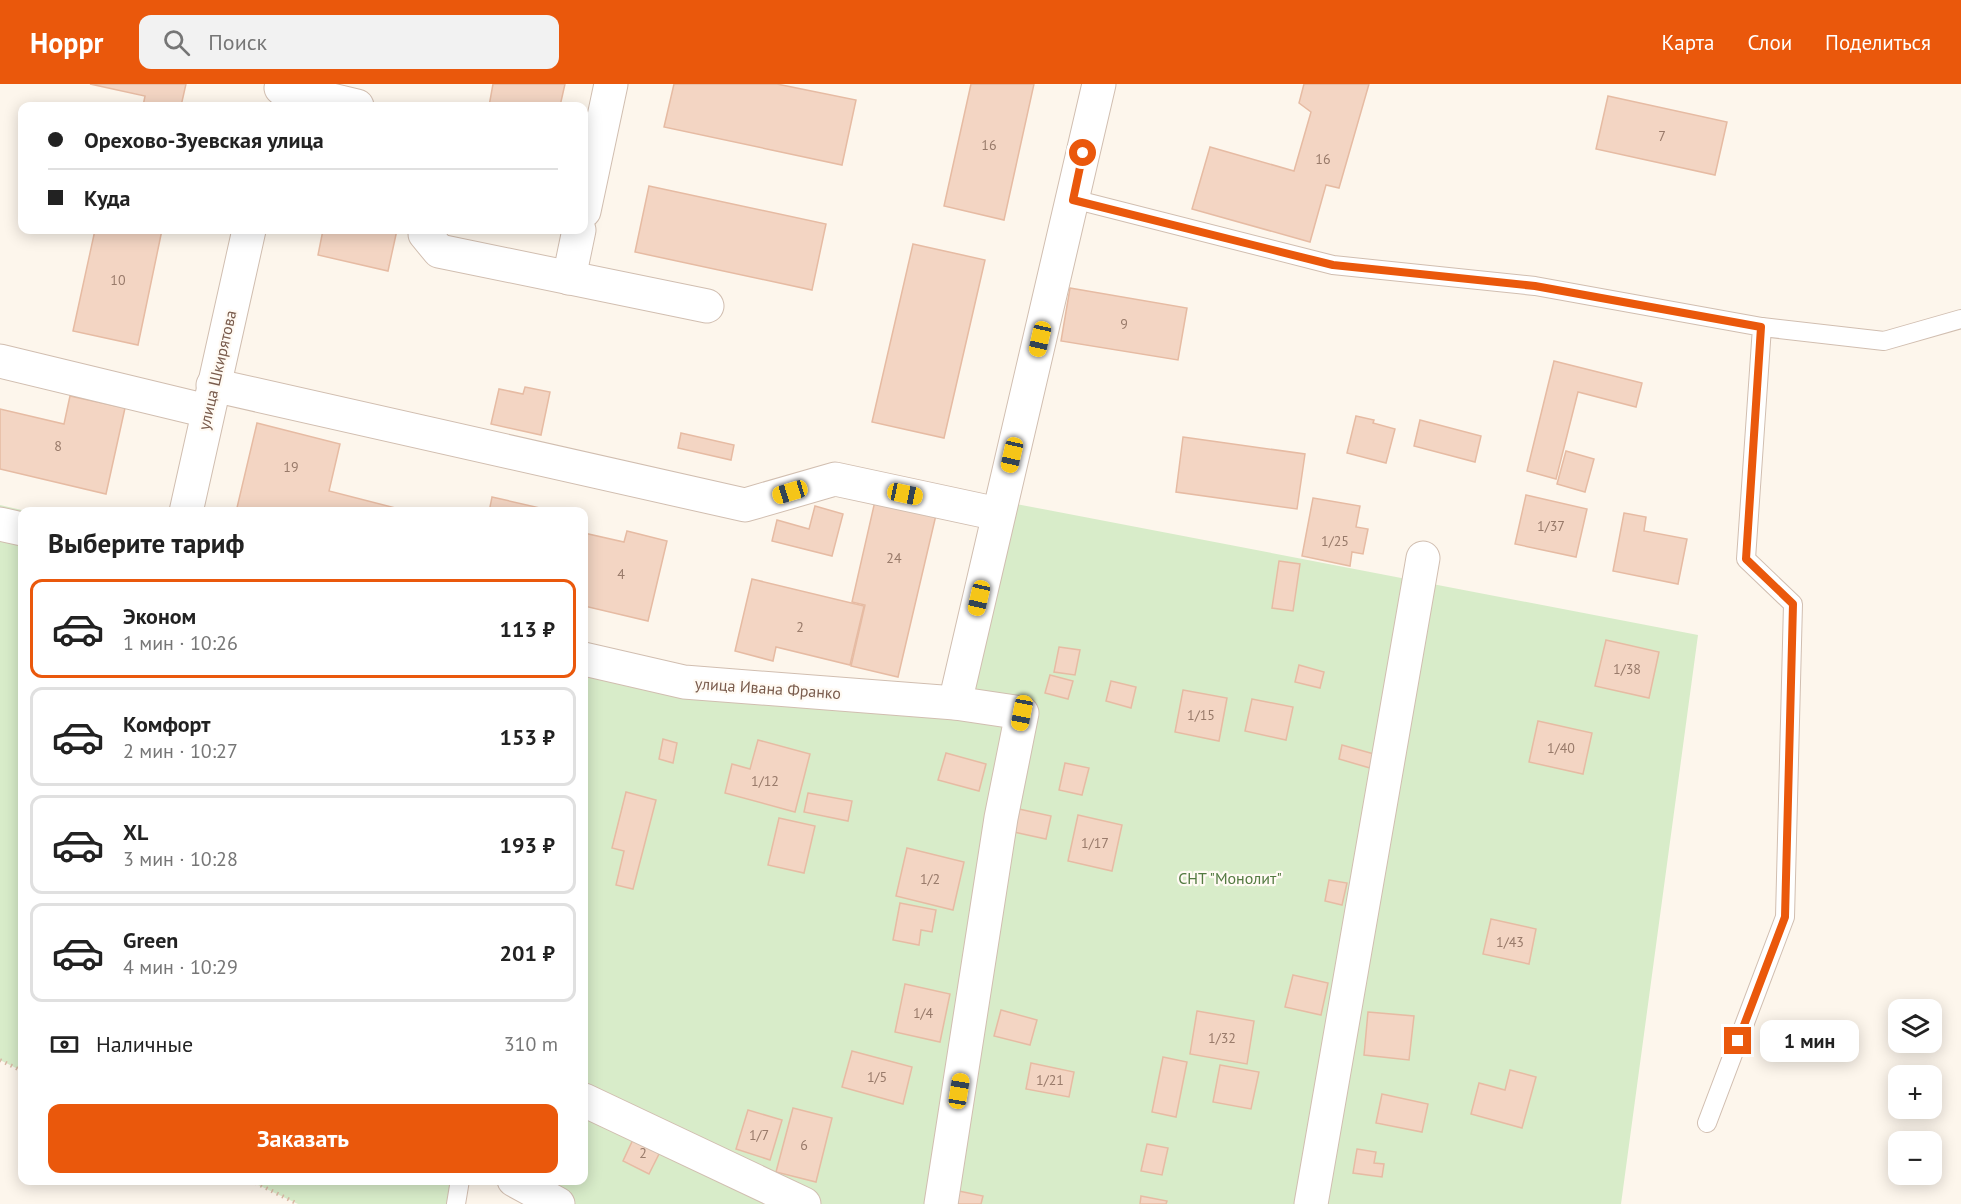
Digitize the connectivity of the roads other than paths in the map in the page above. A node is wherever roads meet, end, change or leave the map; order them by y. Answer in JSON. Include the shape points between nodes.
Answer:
{"nodes":[{"id":1,"x":611,"y":84,"type":"edge"},
{"id":2,"x":1099,"y":84,"type":"edge"},
{"id":3,"x":280,"y":93,"type":"edge"},
{"id":4,"x":333,"y":102,"type":"edge"},
{"id":5,"x":588,"y":191,"type":"edge"},
{"id":6,"x":1073,"y":200,"type":"junction"},
{"id":7,"x":248,"y":234,"type":"edge"},
{"id":8,"x":425,"y":234,"type":"edge"},
{"id":9,"x":578,"y":234,"type":"edge"},
{"id":10,"x":569,"y":278,"type":"junction"},
{"id":11,"x":707,"y":306,"type":"dead end"},
{"id":12,"x":1961,"y":319,"type":"edge"},
{"id":13,"x":1761,"y":327,"type":"junction"},
{"id":14,"x":0,"y":361,"type":"edge"},
{"id":15,"x":210,"y":398,"type":"junction"},
{"id":16,"x":187,"y":507,"type":"edge"},
{"id":17,"x":998,"y":514,"type":"junction"},
{"id":18,"x":0,"y":524,"type":"edge"},
{"id":19,"x":18,"y":528,"type":"edge"},
{"id":20,"x":1424,"y":558,"type":"dead end"},
{"id":21,"x":588,"y":660,"type":"edge"},
{"id":22,"x":955,"y":703,"type":"junction"},
{"id":23,"x":588,"y":1102,"type":"edge"},
{"id":24,"x":1707,"y":1123,"type":"dead end"},
{"id":25,"x":459,"y":1185,"type":"edge"},
{"id":26,"x":523,"y":1185,"type":"edge"},
{"id":27,"x":456,"y":1204,"type":"edge"},
{"id":28,"x":558,"y":1204,"type":"edge"},
{"id":29,"x":804,"y":1204,"type":"edge"},
{"id":30,"x":941,"y":1204,"type":"edge"},
{"id":31,"x":1311,"y":1204,"type":"edge"}],
"edges":[{"from":1,"to":5,"type":"street"},
{"from":2,"to":6,"type":"street"},
{"from":3,"to":4,"type":"street"},
{"from":6,"to":13,"type":"lane","via":[[1333,265],[1535,286]]},
{"from":6,"to":17,"type":"street"},
{"from":7,"to":15,"type":"street","name":"улица Шкирятова"},
{"from":8,"to":10,"type":"street","via":[[439,251]]},
{"from":9,"to":10,"type":"street"},
{"from":10,"to":11,"type":"street"},
{"from":12,"to":13,"type":"lane","via":[[1884,340]]},
{"from":13,"to":24,"type":"lane","via":[[1746,559],[1793,604],[1785,917]]},
{"from":14,"to":15,"type":"street"},
{"from":15,"to":16,"type":"street","name":"улица Шкирятова"},
{"from":15,"to":17,"type":"street","via":[[745,505],[835,479]]},
{"from":17,"to":22,"type":"street"},
{"from":18,"to":19,"type":"street"},
{"from":20,"to":31,"type":"street"},
{"from":21,"to":22,"type":"street","name":"улица Ивана Франко","via":[[684,682]]},
{"from":22,"to":30,"type":"street","name":"улица Ивана Франко","via":[[1022,713],[1001,818]]},
{"from":23,"to":29,"type":"street"},
{"from":25,"to":27,"type":"lane"},
{"from":26,"to":28,"type":"street"}]}
